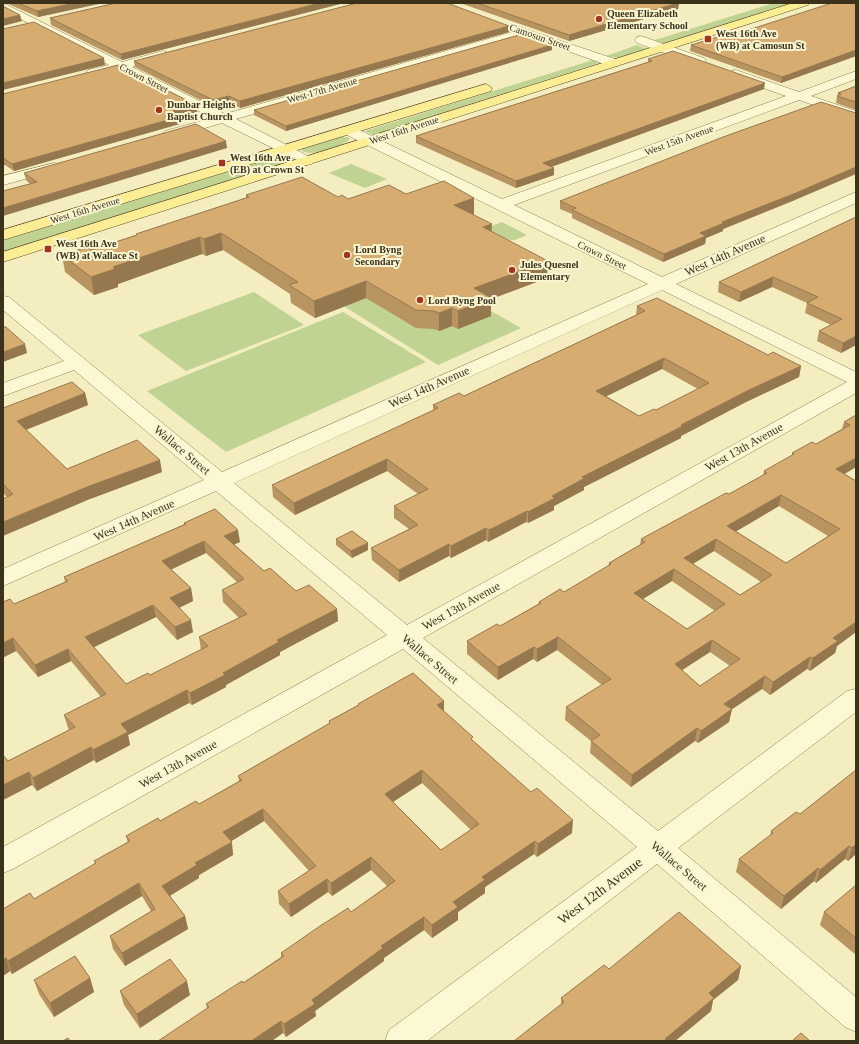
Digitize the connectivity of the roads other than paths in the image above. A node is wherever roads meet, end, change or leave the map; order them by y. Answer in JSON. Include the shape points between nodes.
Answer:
{"nodes":[{"id":1,"x":804,"y":3,"type":"edge"},
{"id":2,"x":3,"y":6,"type":"edge"},
{"id":3,"x":55,"y":19,"type":"edge"},
{"id":4,"x":37,"y":23,"type":"junction"},
{"id":5,"x":504,"y":24,"type":"edge"},
{"id":6,"x":17,"y":28,"type":"edge"},
{"id":7,"x":526,"y":32,"type":"junction"},
{"id":8,"x":661,"y":34,"type":"dead end"},
{"id":9,"x":641,"y":40,"type":"junction"},
{"id":10,"x":627,"y":45,"type":"dead end"},
{"id":11,"x":663,"y":48,"type":"junction"},
{"id":12,"x":614,"y":49,"type":"dead end"},
{"id":13,"x":172,"y":52,"type":"edge"},
{"id":14,"x":592,"y":55,"type":"junction"},
{"id":15,"x":569,"y":62,"type":"dead end"},
{"id":16,"x":614,"y":63,"type":"junction"},
{"id":17,"x":121,"y":66,"type":"junction"},
{"id":18,"x":856,"y":75,"type":"edge"},
{"id":19,"x":78,"y":77,"type":"edge"},
{"id":20,"x":495,"y":85,"type":"dead end"},
{"id":21,"x":798,"y":96,"type":"junction"},
{"id":22,"x":856,"y":116,"type":"edge"},
{"id":23,"x":224,"y":118,"type":"junction"},
{"id":24,"x":348,"y":130,"type":"junction"},
{"id":25,"x":155,"y":138,"type":"edge"},
{"id":26,"x":370,"y":140,"type":"junction"},
{"id":27,"x":285,"y":149,"type":"junction"},
{"id":28,"x":307,"y":161,"type":"junction"},
{"id":29,"x":64,"y":164,"type":"edge"},
{"id":30,"x":3,"y":182,"type":"edge"},
{"id":31,"x":856,"y":197,"type":"edge"},
{"id":32,"x":501,"y":205,"type":"junction"},
{"id":33,"x":3,"y":235,"type":"edge"},
{"id":34,"x":3,"y":257,"type":"edge"},
{"id":35,"x":661,"y":284,"type":"junction"},
{"id":36,"x":3,"y":301,"type":"edge"},
{"id":37,"x":77,"y":363,"type":"junction"},
{"id":38,"x":856,"y":379,"type":"edge"},
{"id":39,"x":856,"y":385,"type":"edge"},
{"id":40,"x":3,"y":390,"type":"edge"},
{"id":41,"x":219,"y":482,"type":"junction"},
{"id":42,"x":3,"y":578,"type":"edge"},
{"id":43,"x":404,"y":637,"type":"junction"},
{"id":44,"x":856,"y":698,"type":"edge"},
{"id":45,"x":657,"y":848,"type":"junction"},
{"id":46,"x":3,"y":861,"type":"edge"},
{"id":47,"x":856,"y":1017,"type":"edge"},
{"id":48,"x":402,"y":1041,"type":"edge"}],
"edges":[{"from":1,"to":11,"type":"main road","name":"West 16th Avenue"},
{"from":2,"to":4,"type":"street","name":"Crown Street"},
{"from":3,"to":4,"type":"street"},
{"from":4,"to":6,"type":"street"},
{"from":4,"to":17,"type":"street","name":"Crown Street"},
{"from":5,"to":7,"type":"street","name":"Camosun Street"},
{"from":7,"to":14,"type":"street","name":"Camosun Street"},
{"from":7,"to":23,"type":"street","name":"West 17th Avenue"},
{"from":8,"to":9,"type":"main road"},
{"from":9,"to":10,"type":"main road"},
{"from":9,"to":11,"type":"street"},
{"from":11,"to":16,"type":"main road","name":"West 16th Avenue"},
{"from":11,"to":21,"type":"street"},
{"from":12,"to":14,"type":"main road"},
{"from":13,"to":17,"type":"street"},
{"from":14,"to":15,"type":"main road"},
{"from":14,"to":16,"type":"street","name":"Camosun Street"},
{"from":16,"to":26,"type":"main road","name":"West 16th Avenue"},
{"from":17,"to":19,"type":"street"},
{"from":17,"to":23,"type":"street","name":"Crown Street"},
{"from":18,"to":21,"type":"street","name":"West 15th Avenue"},
{"from":20,"to":24,"type":"main road","name":"West 16th Avenue"},
{"from":21,"to":22,"type":"street"},
{"from":21,"to":32,"type":"street","name":"West 15th Avenue"},
{"from":23,"to":25,"type":"street","name":"West 17th Avenue"},
{"from":23,"to":27,"type":"street","name":"Crown Street"},
{"from":24,"to":26,"type":"street","name":"Crown Street"},
{"from":24,"to":27,"type":"main road","name":"West 16th Avenue"},
{"from":26,"to":28,"type":"main road","name":"West 16th Avenue"},
{"from":26,"to":32,"type":"street","name":"Crown Street"},
{"from":27,"to":28,"type":"street","name":"Crown Street"},
{"from":27,"to":33,"type":"main road","name":"West 16th Avenue"},
{"from":28,"to":34,"type":"main road","name":"West 16th Avenue"},
{"from":29,"to":30,"type":"street"},
{"from":31,"to":35,"type":"street","name":"West 14th Avenue"},
{"from":32,"to":35,"type":"street","name":"Crown Street"},
{"from":35,"to":38,"type":"street","name":"Crown Street"},
{"from":35,"to":41,"type":"street","name":"West 14th Avenue"},
{"from":36,"to":37,"type":"street","name":"Wallace Street"},
{"from":37,"to":40,"type":"street"},
{"from":37,"to":41,"type":"street","name":"Wallace Street"},
{"from":39,"to":43,"type":"street","name":"West 13th Avenue"},
{"from":41,"to":42,"type":"street","name":"West 14th Avenue"},
{"from":41,"to":43,"type":"street","name":"Wallace Street"},
{"from":43,"to":45,"type":"street","name":"Wallace Street"},
{"from":43,"to":46,"type":"street","name":"West 13th Avenue"},
{"from":44,"to":45,"type":"street","name":"West 12th Avenue"},
{"from":45,"to":47,"type":"street","name":"Wallace Street"},
{"from":45,"to":48,"type":"street","name":"West 12th Avenue"}]}
